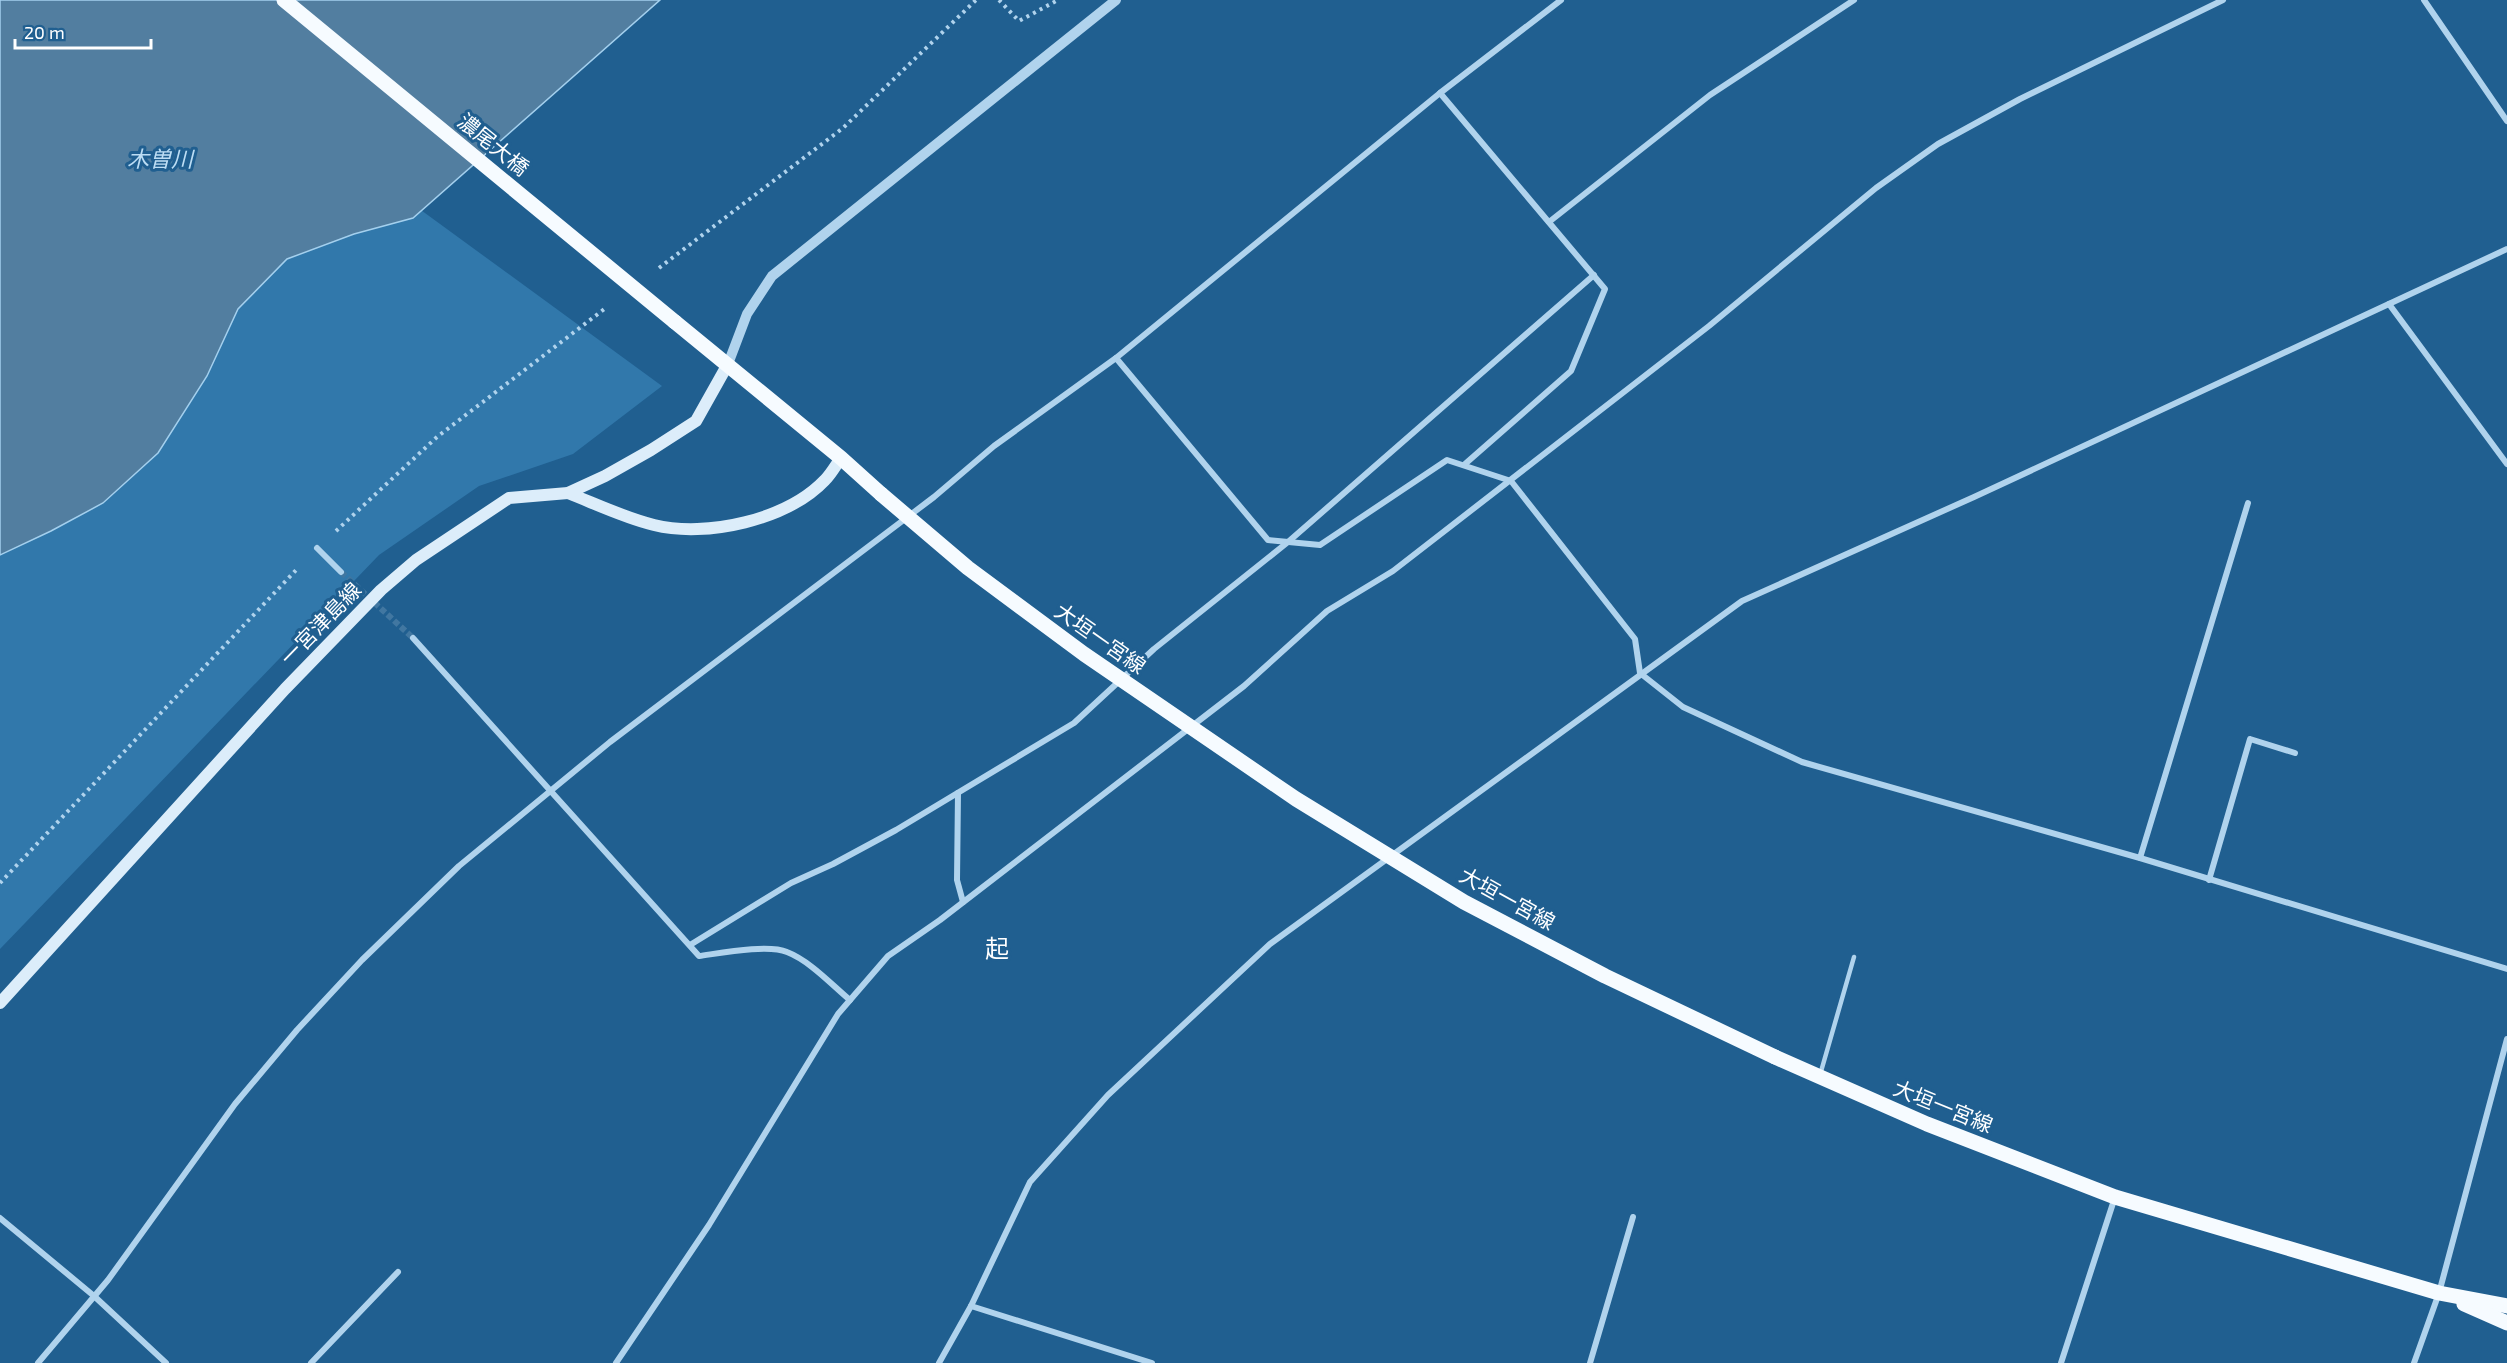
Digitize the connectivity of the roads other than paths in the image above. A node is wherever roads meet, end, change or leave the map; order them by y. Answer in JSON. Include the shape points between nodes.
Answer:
{"nodes":[{"id":1,"x":284,"y":0,"type":"edge"},
{"id":2,"x":1116,"y":0,"type":"edge"},
{"id":3,"x":1561,"y":0,"type":"edge"},
{"id":4,"x":1854,"y":0,"type":"edge"},
{"id":5,"x":2223,"y":0,"type":"edge"},
{"id":6,"x":2424,"y":0,"type":"edge"},
{"id":7,"x":1440,"y":93,"type":"junction"},
{"id":8,"x":2507,"y":121,"type":"edge"},
{"id":9,"x":1549,"y":222,"type":"junction"},
{"id":10,"x":2507,"y":249,"type":"edge"},
{"id":11,"x":1594,"y":275,"type":"junction"},
{"id":12,"x":2389,"y":304,"type":"junction"},
{"id":13,"x":675,"y":322,"type":"joint"},
{"id":14,"x":1116,"y":357,"type":"junction"},
{"id":15,"x":728,"y":364,"type":"junction"},
{"id":16,"x":841,"y":458,"type":"junction"},
{"id":17,"x":1465,"y":464,"type":"junction"},
{"id":18,"x":2507,"y":464,"type":"edge"},
{"id":19,"x":1511,"y":481,"type":"junction"},
{"id":20,"x":568,"y":493,"type":"junction"},
{"id":21,"x":2248,"y":503,"type":"dead end"},
{"id":22,"x":1288,"y":542,"type":"junction"},
{"id":23,"x":317,"y":548,"type":"road end"},
{"id":24,"x":341,"y":572,"type":"tunnel mouth"},
{"id":25,"x":413,"y":638,"type":"tunnel mouth"},
{"id":26,"x":1640,"y":673,"type":"junction"},
{"id":27,"x":2295,"y":753,"type":"dead end"},
{"id":28,"x":550,"y":789,"type":"junction"},
{"id":29,"x":958,"y":792,"type":"junction"},
{"id":30,"x":2140,"y":858,"type":"junction"},
{"id":31,"x":2210,"y":879,"type":"junction"},
{"id":32,"x":963,"y":902,"type":"junction"},
{"id":33,"x":690,"y":945,"type":"junction"},
{"id":34,"x":1854,"y":957,"type":"dead end"},
{"id":35,"x":2507,"y":969,"type":"edge"},
{"id":36,"x":850,"y":1000,"type":"junction"},
{"id":37,"x":0,"y":1004,"type":"edge"},
{"id":38,"x":2507,"y":1039,"type":"edge"},
{"id":39,"x":1820,"y":1077,"type":"junction"},
{"id":40,"x":2115,"y":1197,"type":"junction"},
{"id":41,"x":1633,"y":1217,"type":"dead end"},
{"id":42,"x":0,"y":1218,"type":"edge"},
{"id":43,"x":398,"y":1272,"type":"dead end"},
{"id":44,"x":2439,"y":1293,"type":"junction"},
{"id":45,"x":94,"y":1296,"type":"junction"},
{"id":46,"x":971,"y":1306,"type":"junction"},
{"id":47,"x":2507,"y":1306,"type":"edge"},
{"id":48,"x":2507,"y":1323,"type":"edge"},
{"id":49,"x":38,"y":1363,"type":"edge"},
{"id":50,"x":166,"y":1363,"type":"edge"},
{"id":51,"x":311,"y":1363,"type":"edge"},
{"id":52,"x":616,"y":1363,"type":"edge"},
{"id":53,"x":939,"y":1363,"type":"edge"},
{"id":54,"x":1152,"y":1363,"type":"edge"},
{"id":55,"x":1590,"y":1363,"type":"edge"},
{"id":56,"x":2061,"y":1363,"type":"edge"},
{"id":57,"x":2414,"y":1363,"type":"edge"}],
"edges":[{"from":1,"to":13,"type":"main road","name":"濃尾大橋","bridge":true},
{"from":2,"to":15,"type":"street","via":[[772,276],[747,314]]},
{"from":3,"to":7,"type":"street"},
{"from":4,"to":9,"type":"street","via":[[1710,94]]},
{"from":5,"to":19,"type":"street","via":[[2020,99],[1938,144],[1876,188],[1709,326]]},
{"from":6,"to":8,"type":"street"},
{"from":7,"to":9,"type":"street"},
{"from":7,"to":14,"type":"street"},
{"from":9,"to":11,"type":"street"},
{"from":10,"to":12,"type":"street"},
{"from":11,"to":17,"type":"street","via":[[1605,289],[1571,371]]},
{"from":11,"to":22,"type":"street"},
{"from":12,"to":18,"type":"street"},
{"from":12,"to":26,"type":"street","via":[[1742,601]]},
{"from":13,"to":15,"type":"main road","name":"大垣一宮線"},
{"from":14,"to":22,"type":"street","via":[[1268,540]]},
{"from":14,"to":28,"type":"street","via":[[994,446],[934,497]]},
{"from":15,"to":16,"type":"main road","name":"大垣一宮線"},
{"from":15,"to":20,"type":"main road","name":"一宮津島線","via":[[696,421],[605,477]]},
{"from":16,"to":20,"type":"main road","via":[[826,480],[780,511],[709,530],[655,526]]},
{"from":16,"to":39,"type":"main road","name":"大垣一宮線","bridge":true,"via":[[968,568],[1084,654],[1296,799],[1464,902],[1605,976]]},
{"from":17,"to":19,"type":"street"},
{"from":17,"to":22,"type":"street","via":[[1447,460],[1320,545]]},
{"from":19,"to":26,"type":"street","via":[[1635,639]]},
{"from":19,"to":32,"type":"street","via":[[1393,571],[1327,610],[1245,686]]},
{"from":20,"to":37,"type":"main road","name":"一宮津島線","via":[[509,498],[416,560],[381,590],[285,689]]},
{"from":21,"to":30,"type":"street"},
{"from":22,"to":29,"type":"street","via":[[1154,649],[1074,723]]},
{"from":23,"to":24,"type":"street"},
{"from":25,"to":28,"type":"street"},
{"from":26,"to":30,"type":"street","via":[[1683,707],[1802,762]]},
{"from":26,"to":46,"type":"street","via":[[1270,944],[1116,1087],[1030,1182]]},
{"from":27,"to":31,"type":"street","via":[[2250,739]]},
{"from":28,"to":33,"type":"street"},
{"from":28,"to":45,"type":"street","via":[[459,866],[297,1030],[235,1104]]},
{"from":29,"to":32,"type":"street","via":[[957,880]]},
{"from":29,"to":33,"type":"street","via":[[851,854],[791,882]]},
{"from":30,"to":31,"type":"street"},
{"from":31,"to":35,"type":"street"},
{"from":32,"to":36,"type":"street","via":[[888,956]]},
{"from":33,"to":36,"type":"street","via":[[699,956],[746,949],[786,951]]},
{"from":34,"to":39,"type":"lane"},
{"from":36,"to":52,"type":"street","via":[[800,1074],[709,1225]]},
{"from":38,"to":44,"type":"street"},
{"from":39,"to":40,"type":"main road","name":"大垣一宮線","via":[[1927,1124]]},
{"from":40,"to":44,"type":"main road","name":"大垣一宮線"},
{"from":40,"to":56,"type":"street"},
{"from":41,"to":55,"type":"street"},
{"from":42,"to":45,"type":"street"},
{"from":43,"to":51,"type":"street"},
{"from":44,"to":47,"type":"main road","name":"大垣一宮線"},
{"from":44,"to":48,"type":"main road","name":"大垣一宮線"},
{"from":44,"to":57,"type":"street"},
{"from":45,"to":49,"type":"street"},
{"from":45,"to":50,"type":"street"},
{"from":46,"to":53,"type":"street"},
{"from":46,"to":54,"type":"street"}]}
